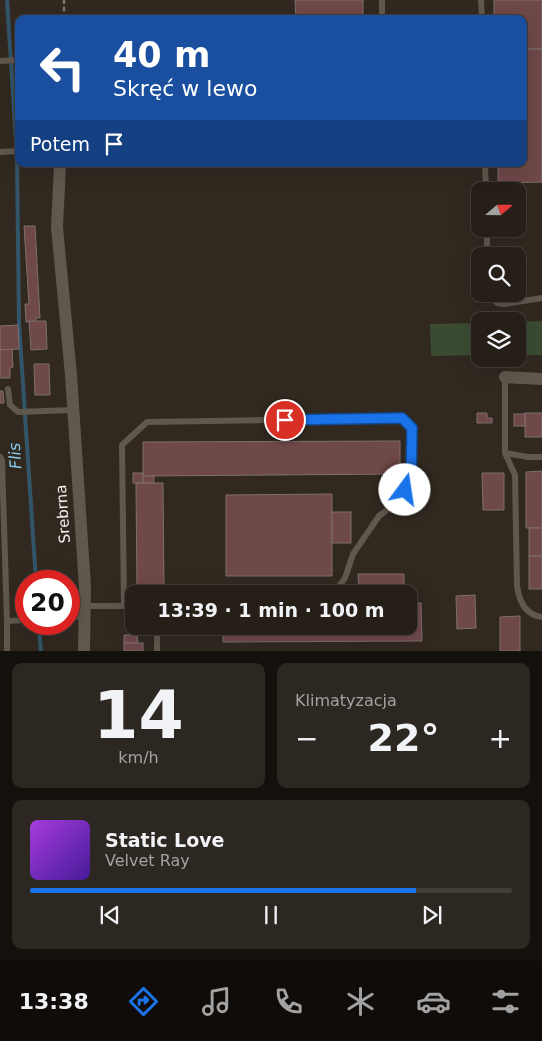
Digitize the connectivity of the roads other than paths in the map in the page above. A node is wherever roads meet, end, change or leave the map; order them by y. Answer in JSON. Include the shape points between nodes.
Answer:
{"nodes":[{"id":1,"x":382,"y":0,"type":"edge"},
{"id":2,"x":481,"y":0,"type":"edge"},
{"id":3,"x":382,"y":15,"type":"edge"},
{"id":4,"x":482,"y":15,"type":"edge"},
{"id":5,"x":15,"y":151,"type":"edge"},
{"id":6,"x":0,"y":152,"type":"edge"},
{"id":7,"x":60,"y":167,"type":"edge"},
{"id":8,"x":485,"y":167,"type":"edge"},
{"id":9,"x":486,"y":182,"type":"edge"},
{"id":10,"x":542,"y":298,"type":"edge"},
{"id":11,"x":526,"y":301,"type":"edge"},
{"id":12,"x":497,"y":302,"type":"edge"},
{"id":13,"x":517,"y":302,"type":"edge"},
{"id":14,"x":505,"y":377,"type":"joint"},
{"id":15,"x":542,"y":379,"type":"edge"},
{"id":16,"x":8,"y":389,"type":"dead end"},
{"id":17,"x":73,"y":410,"type":"junction"},
{"id":18,"x":506,"y":453,"type":"junction"},
{"id":19,"x":0,"y":457,"type":"edge"},
{"id":20,"x":542,"y":457,"type":"edge"},
{"id":21,"x":340,"y":585,"type":"edge"},
{"id":22,"x":124,"y":606,"type":"joint"},
{"id":23,"x":85,"y":611,"type":"junction"},
{"id":24,"x":80,"y":613,"type":"edge"},
{"id":25,"x":542,"y":617,"type":"edge"},
{"id":26,"x":7,"y":621,"type":"junction"},
{"id":27,"x":15,"y":621,"type":"edge"},
{"id":28,"x":157,"y":635,"type":"edge"},
{"id":29,"x":7,"y":651,"type":"edge"},
{"id":30,"x":84,"y":651,"type":"edge"},
{"id":31,"x":157,"y":651,"type":"edge"}],
"edges":[{"from":1,"to":3,"type":"lane"},
{"from":2,"to":4,"type":"lane"},
{"from":5,"to":6,"type":"lane"},
{"from":7,"to":17,"type":"street","name":"Srebrna","via":[[57,227]]},
{"from":8,"to":9,"type":"lane"},
{"from":10,"to":11,"type":"lane"},
{"from":12,"to":13,"type":"lane"},
{"from":14,"to":15,"type":"street"},
{"from":14,"to":18,"type":"lane"},
{"from":16,"to":17,"type":"lane","via":[[10,406],[18,412]]},
{"from":17,"to":23,"type":"street","name":"Srebrna"},
{"from":18,"to":20,"type":"lane"},
{"from":18,"to":25,"type":"lane","via":[[515,474],[519,600],[527,611]]},
{"from":19,"to":26,"type":"lane"},
{"from":21,"to":22,"type":"lane","via":[[352,554],[379,516],[400,500],[411,480],[412,428],[402,418],[148,422],[122,445]]},
{"from":22,"to":23,"type":"lane"},
{"from":23,"to":24,"type":"lane"},
{"from":23,"to":30,"type":"street","name":"Srebrna"},
{"from":26,"to":27,"type":"lane"},
{"from":26,"to":29,"type":"lane"},
{"from":28,"to":31,"type":"lane"}]}
